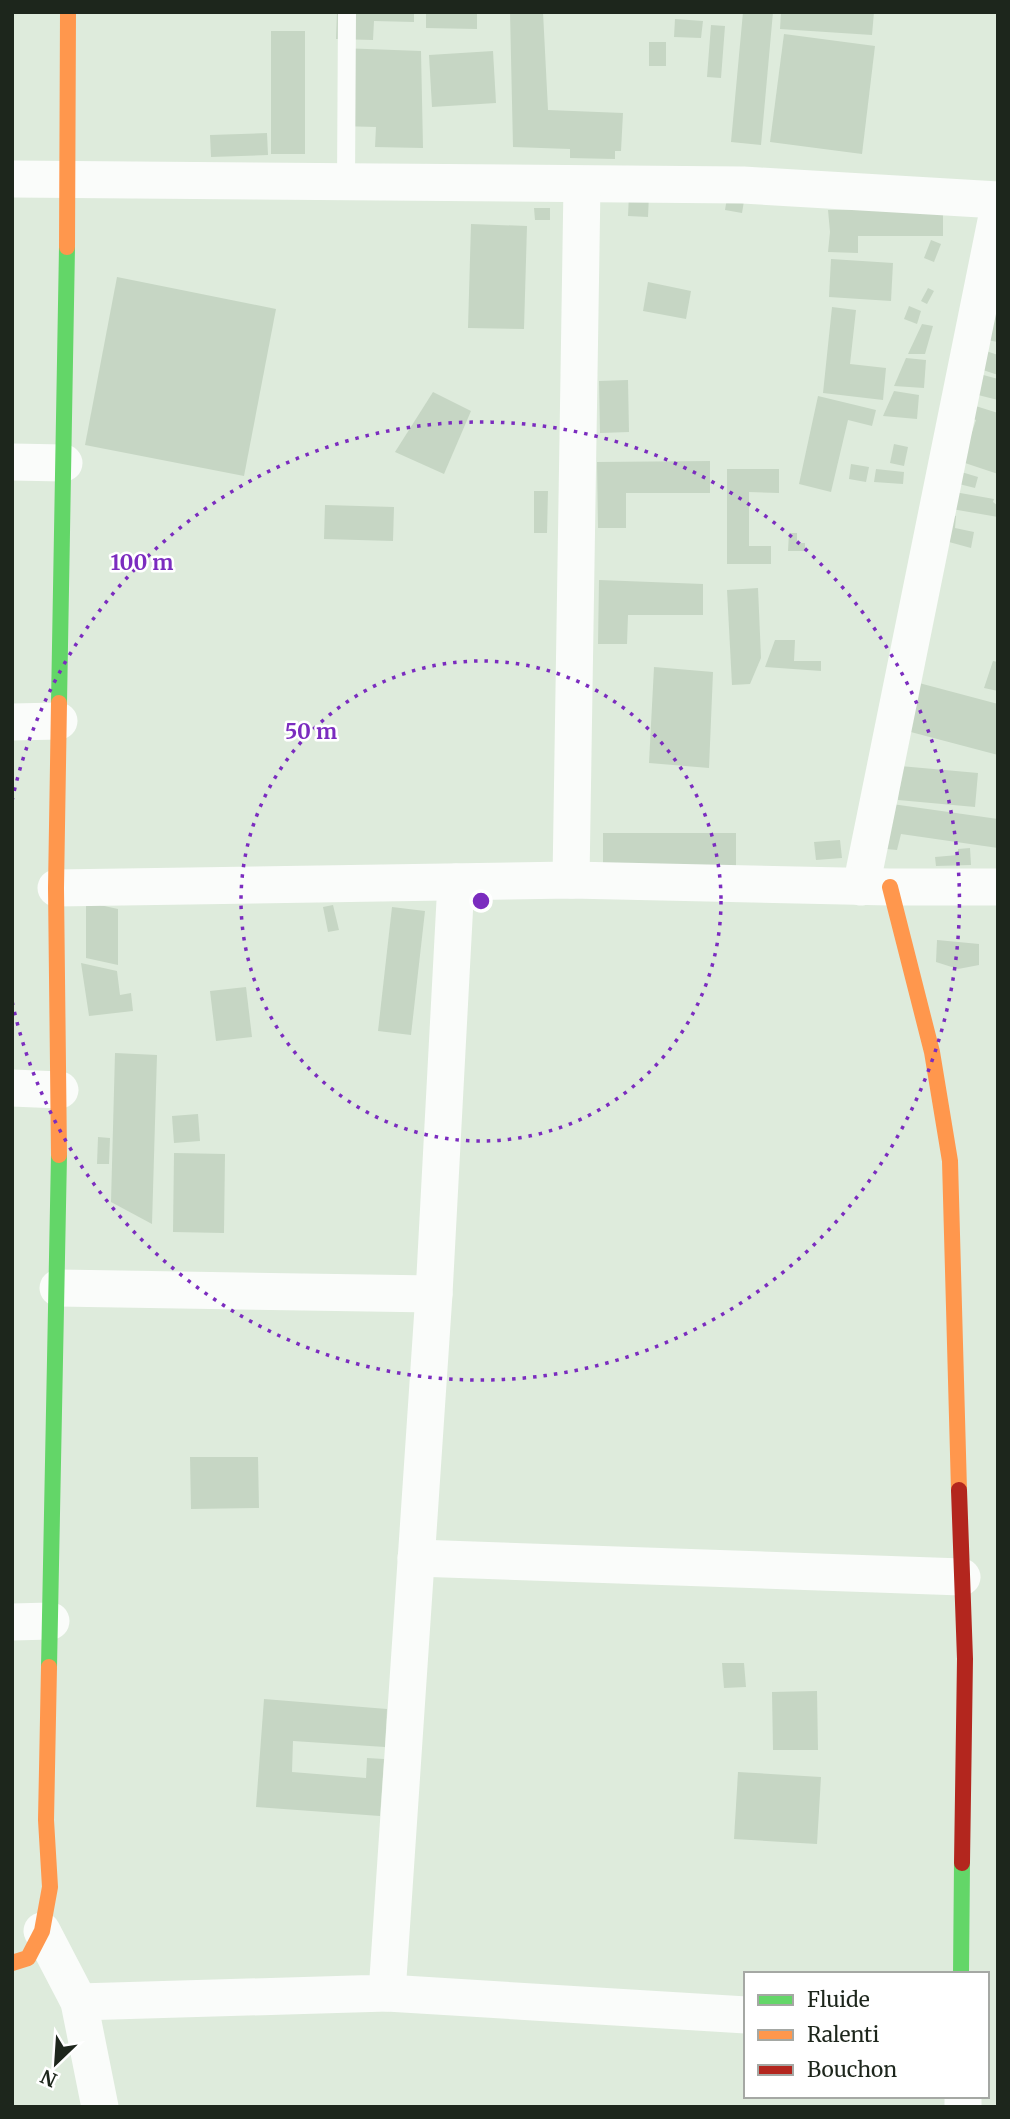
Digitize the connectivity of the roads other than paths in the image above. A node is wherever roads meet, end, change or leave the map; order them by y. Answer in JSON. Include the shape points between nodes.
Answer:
{"nodes":[{"id":1,"x":68,"y":12,"type":"edge"},
{"id":2,"x":347,"y":12,"type":"edge"},
{"id":3,"x":12,"y":179,"type":"edge"},
{"id":4,"x":68,"y":180,"type":"junction"},
{"id":5,"x":346,"y":182,"type":"junction"},
{"id":6,"x":582,"y":185,"type":"junction"},
{"id":7,"x":998,"y":200,"type":"edge"},
{"id":8,"x":998,"y":211,"type":"edge"},
{"id":9,"x":12,"y":462,"type":"edge"},
{"id":10,"x":64,"y":463,"type":"junction"},
{"id":11,"x":12,"y":722,"type":"edge"},
{"id":12,"x":60,"y":722,"type":"junction"},
{"id":13,"x":571,"y":880,"type":"junction"},
{"id":14,"x":456,"y":882,"type":"junction"},
{"id":15,"x":876,"y":887,"type":"junction"},
{"id":16,"x":998,"y":887,"type":"edge"},
{"id":17,"x":56,"y":888,"type":"junction"},
{"id":18,"x":12,"y":1088,"type":"edge"},
{"id":19,"x":60,"y":1090,"type":"junction"},
{"id":20,"x":58,"y":1288,"type":"junction"},
{"id":21,"x":434,"y":1294,"type":"junction"},
{"id":22,"x":416,"y":1558,"type":"junction"},
{"id":23,"x":962,"y":1577,"type":"junction"},
{"id":24,"x":51,"y":1621,"type":"junction"},
{"id":25,"x":12,"y":1622,"type":"edge"},
{"id":26,"x":42,"y":1931,"type":"junction"},
{"id":27,"x":12,"y":1963,"type":"edge"},
{"id":28,"x":961,"y":1972,"type":"edge"},
{"id":29,"x":387,"y":1993,"type":"junction"},
{"id":30,"x":79,"y":2001,"type":"junction"},
{"id":31,"x":744,"y":2015,"type":"edge"},
{"id":32,"x":100,"y":2107,"type":"edge"}],
"edges":[{"from":1,"to":4,"type":"street"},
{"from":2,"to":5,"type":"lane"},
{"from":3,"to":4,"type":"street"},
{"from":4,"to":5,"type":"street"},
{"from":4,"to":10,"type":"street"},
{"from":5,"to":6,"type":"street"},
{"from":6,"to":7,"type":"street","via":[[743,185]]},
{"from":6,"to":13,"type":"street"},
{"from":8,"to":15,"type":"street"},
{"from":9,"to":10,"type":"street"},
{"from":10,"to":12,"type":"street"},
{"from":11,"to":12,"type":"street"},
{"from":12,"to":17,"type":"street"},
{"from":13,"to":14,"type":"street"},
{"from":13,"to":15,"type":"street"},
{"from":14,"to":17,"type":"street"},
{"from":14,"to":21,"type":"street"},
{"from":15,"to":16,"type":"street"},
{"from":15,"to":23,"type":"street","via":[[932,1052],[950,1161]]},
{"from":17,"to":19,"type":"street"},
{"from":18,"to":19,"type":"street"},
{"from":19,"to":20,"type":"street"},
{"from":20,"to":21,"type":"street"},
{"from":20,"to":24,"type":"street"},
{"from":21,"to":22,"type":"street"},
{"from":22,"to":23,"type":"street"},
{"from":22,"to":29,"type":"street"},
{"from":23,"to":28,"type":"street"},
{"from":24,"to":25,"type":"street"},
{"from":24,"to":26,"type":"street","via":[[50,1887]]},
{"from":26,"to":27,"type":"street","via":[[28,1958]]},
{"from":26,"to":30,"type":"street"},
{"from":29,"to":30,"type":"street"},
{"from":29,"to":31,"type":"street"},
{"from":30,"to":32,"type":"street"}]}
